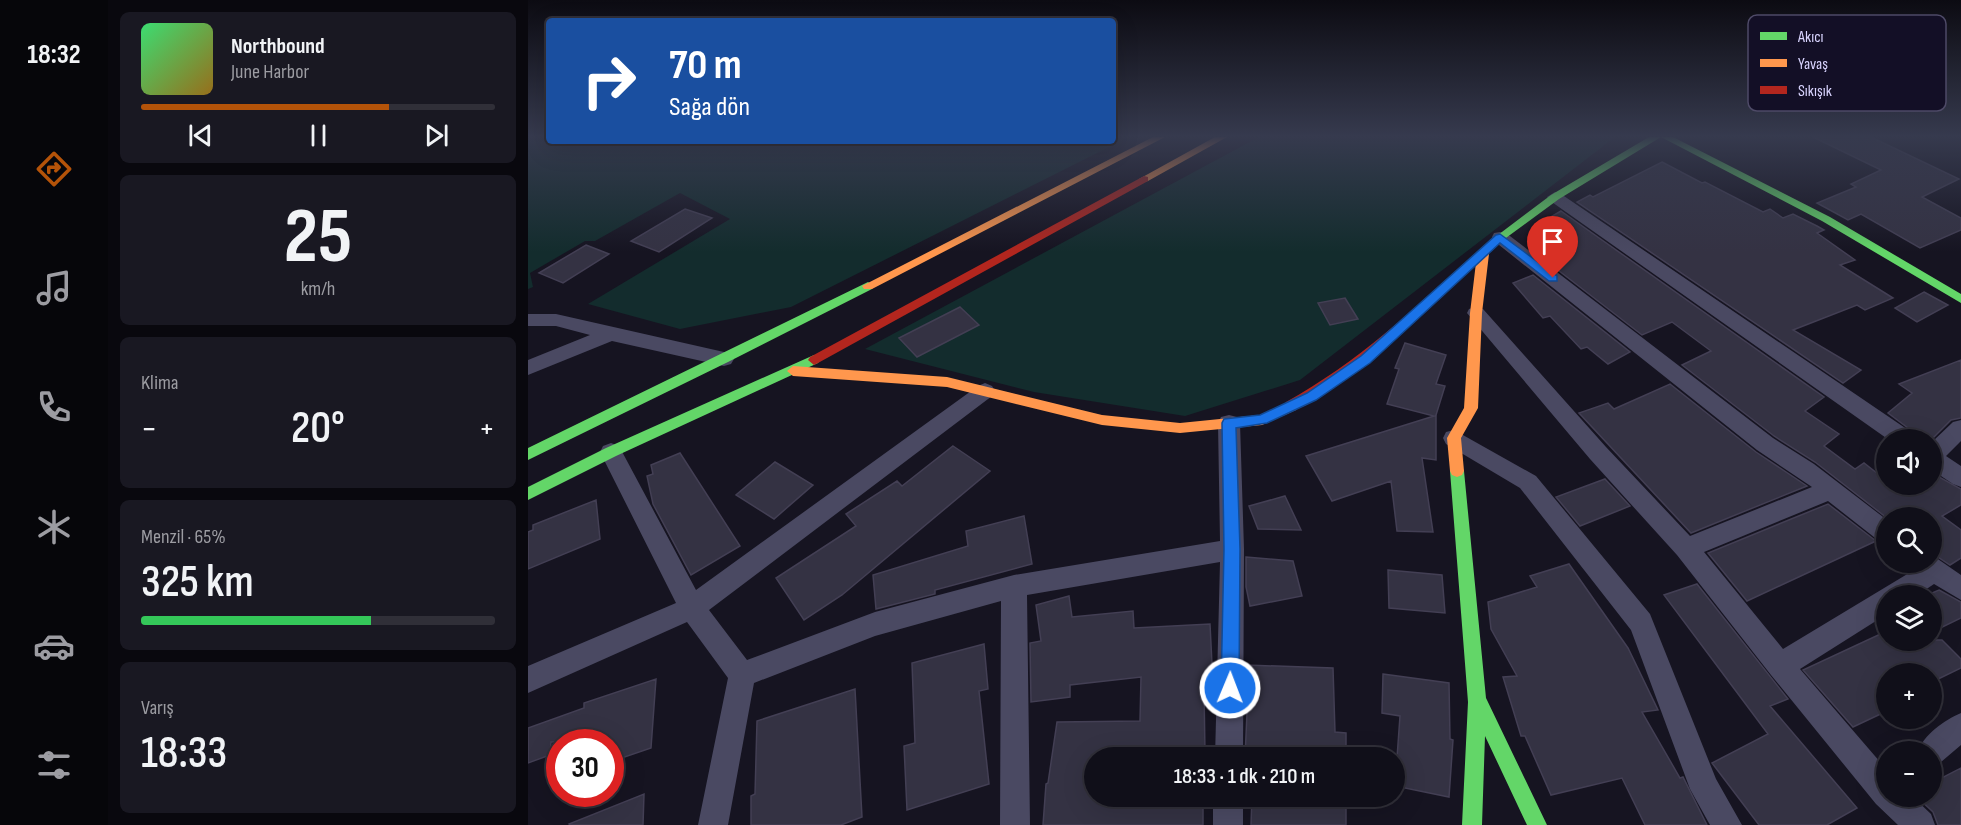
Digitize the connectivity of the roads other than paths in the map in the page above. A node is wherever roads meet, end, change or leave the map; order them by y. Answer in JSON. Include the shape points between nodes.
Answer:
{"nodes":[{"id":1,"x":1084,"y":176,"type":"edge"},
{"id":2,"x":1151,"y":176,"type":"edge"},
{"id":3,"x":1590,"y":176,"type":"edge"},
{"id":4,"x":1741,"y":176,"type":"edge"},
{"id":5,"x":1555,"y":196,"type":"junction"},
{"id":6,"x":1500,"y":237,"type":"junction"},
{"id":7,"x":1483,"y":254,"type":"junction"},
{"id":8,"x":1961,"y":299,"type":"edge"},
{"id":9,"x":1476,"y":313,"type":"junction"},
{"id":10,"x":528,"y":320,"type":"edge"},
{"id":11,"x":611,"y":334,"type":"junction"},
{"id":12,"x":724,"y":359,"type":"junction"},
{"id":13,"x":528,"y":368,"type":"edge"},
{"id":14,"x":793,"y":371,"type":"junction"},
{"id":15,"x":985,"y":391,"type":"junction"},
{"id":16,"x":1229,"y":423,"type":"junction"},
{"id":17,"x":1961,"y":428,"type":"edge"},
{"id":18,"x":1890,"y":429,"type":"edge"},
{"id":19,"x":1454,"y":438,"type":"junction"},
{"id":20,"x":1942,"y":447,"type":"edge"},
{"id":21,"x":611,"y":452,"type":"junction"},
{"id":22,"x":528,"y":454,"type":"edge"},
{"id":23,"x":1942,"y":464,"type":"edge"},
{"id":24,"x":1961,"y":478,"type":"edge"},
{"id":25,"x":1830,"y":490,"type":"junction"},
{"id":26,"x":528,"y":494,"type":"edge"},
{"id":27,"x":1876,"y":526,"type":"edge"},
{"id":28,"x":1686,"y":548,"type":"junction"},
{"id":29,"x":1232,"y":549,"type":"junction"},
{"id":30,"x":1921,"y":573,"type":"edge"},
{"id":31,"x":1937,"y":573,"type":"edge"},
{"id":32,"x":1907,"y":585,"type":"edge"},
{"id":33,"x":1014,"y":586,"type":"junction"},
{"id":34,"x":1961,"y":589,"type":"edge"},
{"id":35,"x":1876,"y":607,"type":"edge"},
{"id":36,"x":692,"y":608,"type":"junction"},
{"id":37,"x":1780,"y":666,"type":"junction"},
{"id":38,"x":742,"y":675,"type":"junction"},
{"id":39,"x":528,"y":680,"type":"edge"},
{"id":40,"x":1477,"y":702,"type":"junction"},
{"id":41,"x":1961,"y":727,"type":"edge"},
{"id":42,"x":1942,"y":743,"type":"edge"},
{"id":43,"x":1229,"y":747,"type":"edge"},
{"id":44,"x":1876,"y":778,"type":"edge"},
{"id":45,"x":1228,"y":807,"type":"edge"},
{"id":46,"x":1903,"y":807,"type":"edge"},
{"id":47,"x":713,"y":825,"type":"edge"},
{"id":48,"x":1015,"y":825,"type":"edge"},
{"id":49,"x":1228,"y":825,"type":"edge"},
{"id":50,"x":1472,"y":825,"type":"edge"},
{"id":51,"x":1538,"y":825,"type":"edge"},
{"id":52,"x":1727,"y":825,"type":"edge"},
{"id":53,"x":1920,"y":825,"type":"edge"}],
"edges":[{"from":1,"to":12,"type":"street"},
{"from":2,"to":14,"type":"street"},
{"from":3,"to":5,"type":"street"},
{"from":4,"to":8,"type":"street","via":[[1826,219]]},
{"from":5,"to":6,"type":"street"},
{"from":5,"to":18,"type":"street"},
{"from":6,"to":7,"type":"street"},
{"from":6,"to":25,"type":"street","via":[[1765,444]]},
{"from":7,"to":9,"type":"street"},
{"from":7,"to":16,"type":"street","via":[[1365,359],[1311,396],[1262,420]]},
{"from":9,"to":19,"type":"street","via":[[1471,408]]},
{"from":9,"to":28,"type":"street"},
{"from":10,"to":11,"type":"street","via":[[556,320]]},
{"from":11,"to":12,"type":"street"},
{"from":11,"to":13,"type":"street"},
{"from":12,"to":22,"type":"street"},
{"from":14,"to":15,"type":"street","via":[[947,382]]},
{"from":14,"to":21,"type":"street"},
{"from":15,"to":16,"type":"street","via":[[1102,420],[1180,428]]},
{"from":15,"to":36,"type":"street"},
{"from":16,"to":29,"type":"street"},
{"from":17,"to":20,"type":"street"},
{"from":19,"to":40,"type":"street"},
{"from":19,"to":52,"type":"street","via":[[1528,482],[1641,623],[1705,789]]},
{"from":21,"to":26,"type":"street"},
{"from":21,"to":36,"type":"street"},
{"from":23,"to":24,"type":"street"},
{"from":25,"to":27,"type":"street"},
{"from":25,"to":28,"type":"street"},
{"from":28,"to":37,"type":"street"},
{"from":29,"to":33,"type":"street"},
{"from":29,"to":43,"type":"street"},
{"from":30,"to":32,"type":"street"},
{"from":31,"to":34,"type":"street"},
{"from":33,"to":38,"type":"street","via":[[875,624]]},
{"from":33,"to":48,"type":"street"},
{"from":35,"to":37,"type":"street"},
{"from":36,"to":38,"type":"street"},
{"from":36,"to":39,"type":"street"},
{"from":37,"to":44,"type":"street"},
{"from":38,"to":47,"type":"street"},
{"from":40,"to":50,"type":"street"},
{"from":40,"to":51,"type":"street"},
{"from":41,"to":42,"type":"street"},
{"from":45,"to":49,"type":"street"},
{"from":46,"to":53,"type":"street"}]}
